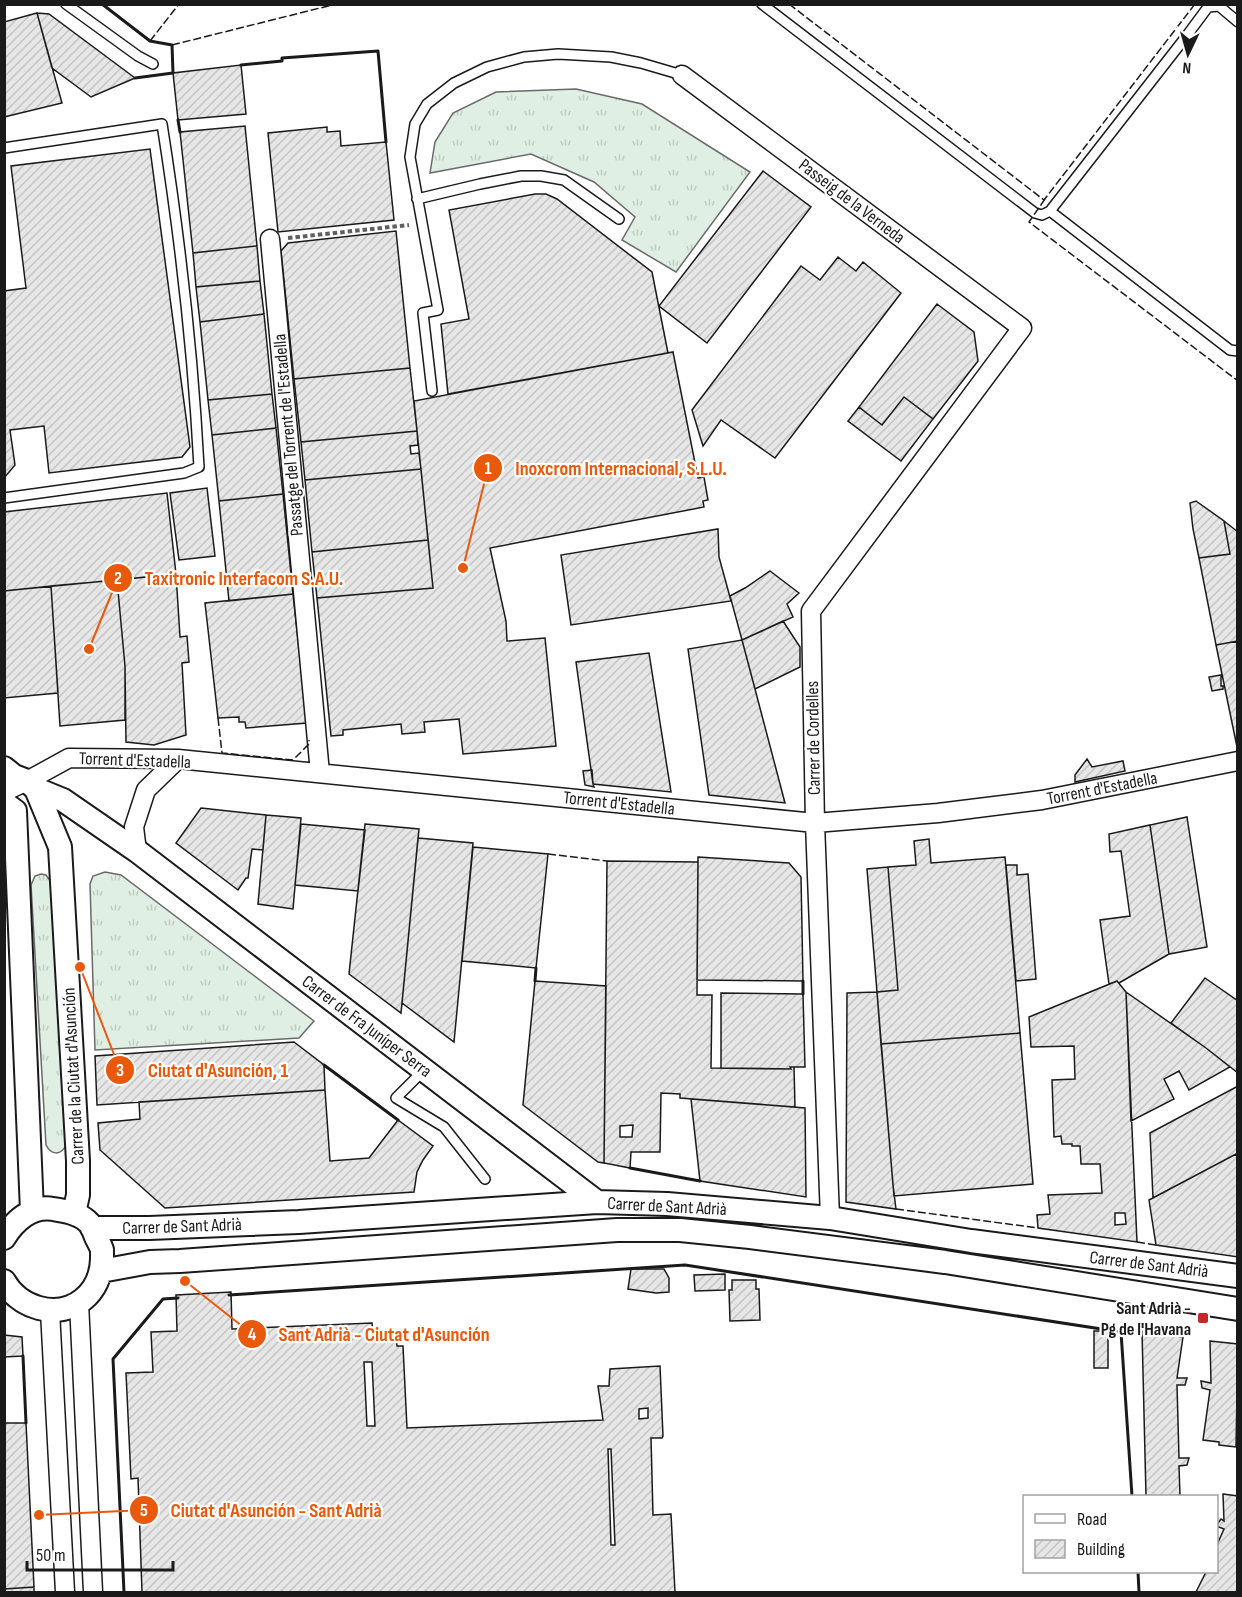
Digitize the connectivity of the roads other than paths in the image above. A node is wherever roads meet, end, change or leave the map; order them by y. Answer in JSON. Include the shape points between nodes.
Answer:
{"nodes":[{"id":1,"x":66,"y":4,"type":"edge"},
{"id":2,"x":762,"y":4,"type":"edge"},
{"id":3,"x":1238,"y":22,"type":"edge"},
{"id":4,"x":153,"y":64,"type":"dead end"},
{"id":5,"x":682,"y":75,"type":"joint"},
{"id":6,"x":4,"y":148,"type":"edge"},
{"id":7,"x":417,"y":199,"type":"junction"},
{"id":8,"x":1050,"y":211,"type":"junction"},
{"id":9,"x":619,"y":219,"type":"dead end"},
{"id":10,"x":270,"y":239,"type":"road end"},
{"id":11,"x":1022,"y":328,"type":"joint"},
{"id":12,"x":1238,"y":351,"type":"edge"},
{"id":13,"x":432,"y":391,"type":"dead end"},
{"id":14,"x":4,"y":498,"type":"edge"},
{"id":15,"x":178,"y":759,"type":"junction"},
{"id":16,"x":1238,"y":761,"type":"edge"},
{"id":17,"x":320,"y":773,"type":"junction"},
{"id":18,"x":17,"y":781,"type":"edge"},
{"id":19,"x":10,"y":807,"type":"edge"},
{"id":20,"x":815,"y":823,"type":"junction"},
{"id":21,"x":136,"y":851,"type":"junction"},
{"id":22,"x":424,"y":1070,"type":"junction"},
{"id":23,"x":485,"y":1179,"type":"dead end"},
{"id":24,"x":597,"y":1202,"type":"junction"},
{"id":25,"x":32,"y":1211,"type":"junction"},
{"id":26,"x":74,"y":1213,"type":"junction"},
{"id":27,"x":830,"y":1218,"type":"junction"},
{"id":28,"x":92,"y":1228,"type":"junction"},
{"id":29,"x":4,"y":1238,"type":"edge"},
{"id":30,"x":101,"y":1271,"type":"junction"},
{"id":31,"x":1238,"y":1276,"type":"edge"},
{"id":32,"x":5,"y":1282,"type":"edge"},
{"id":33,"x":79,"y":1303,"type":"junction"},
{"id":34,"x":1238,"y":1309,"type":"edge"},
{"id":35,"x":50,"y":1311,"type":"junction"},
{"id":36,"x":65,"y":1593,"type":"edge"},
{"id":37,"x":93,"y":1593,"type":"edge"}],
"edges":[{"from":1,"to":4,"type":"lane"},
{"from":2,"to":8,"type":"lane","via":[[1035,213]]},
{"from":3,"to":8,"type":"lane","via":[[1219,6],[1208,7]]},
{"from":5,"to":7,"type":"lane","via":[[610,57],[558,54],[524,57],[487,67],[454,83],[427,104],[416,124],[410,157]]},
{"from":5,"to":11,"type":"street","name":"Passeig de la Verneda"},
{"from":6,"to":14,"type":"lane","via":[[162,124],[176,212],[195,389],[199,467],[184,473]]},
{"from":7,"to":9,"type":"lane","via":[[521,176],[541,176],[564,180]]},
{"from":7,"to":13,"type":"lane","via":[[438,310],[423,313]]},
{"from":8,"to":12,"type":"lane","via":[[1230,350]]},
{"from":10,"to":17,"type":"street","name":"Passatge del Torrent de l'Estadella"},
{"from":11,"to":20,"type":"street","name":"Carrer de Cordelles","via":[[811,611]]},
{"from":15,"to":17,"type":"street","name":"Torrent d'Estadella"},
{"from":15,"to":18,"type":"street","name":"Torrent d'Estadella","via":[[69,758]]},
{"from":15,"to":21,"type":"street","via":[[146,790],[135,827]]},
{"from":16,"to":20,"type":"street","name":"Torrent d'Estadella","via":[[1042,800]]},
{"from":17,"to":20,"type":"street","name":"Torrent d'Estadella"},
{"from":18,"to":21,"type":"street","name":"Carrer de Fra Juníper Serra","via":[[63,800]]},
{"from":18,"to":26,"type":"street","name":"Carrer de la Ciutat d'Asunción","via":[[60,847],[78,1161]]},
{"from":19,"to":25,"type":"street"},
{"from":20,"to":27,"type":"street","name":"Carrer de Cordelles"},
{"from":21,"to":22,"type":"street","name":"Carrer de Fra Juníper Serra"},
{"from":22,"to":23,"type":"lane","via":[[396,1098],[444,1127]]},
{"from":22,"to":24,"type":"street","name":"Carrer de Fra Juníper Serra"},
{"from":24,"to":27,"type":"street","name":"Carrer de Sant Adrià"},
{"from":24,"to":28,"type":"street","name":"Carrer de Sant Adrià","via":[[299,1222]]},
{"from":25,"to":26,"type":"street","via":[[50,1208]]},
{"from":25,"to":29,"type":"street","via":[[16,1222]]},
{"from":26,"to":28,"type":"street"},
{"from":27,"to":31,"type":"street","name":"Carrer de Sant Adrià"},
{"from":28,"to":30,"type":"street","via":[[102,1250]]},
{"from":30,"to":33,"type":"street","via":[[94,1288]]},
{"from":30,"to":34,"type":"street","name":"Carrer de Sant Adrià","via":[[150,1262],[617,1230],[680,1230],[945,1262]]},
{"from":32,"to":35,"type":"street","via":[[27,1305]]},
{"from":33,"to":35,"type":"street"},
{"from":33,"to":37,"type":"street"},
{"from":35,"to":36,"type":"street"}]}
